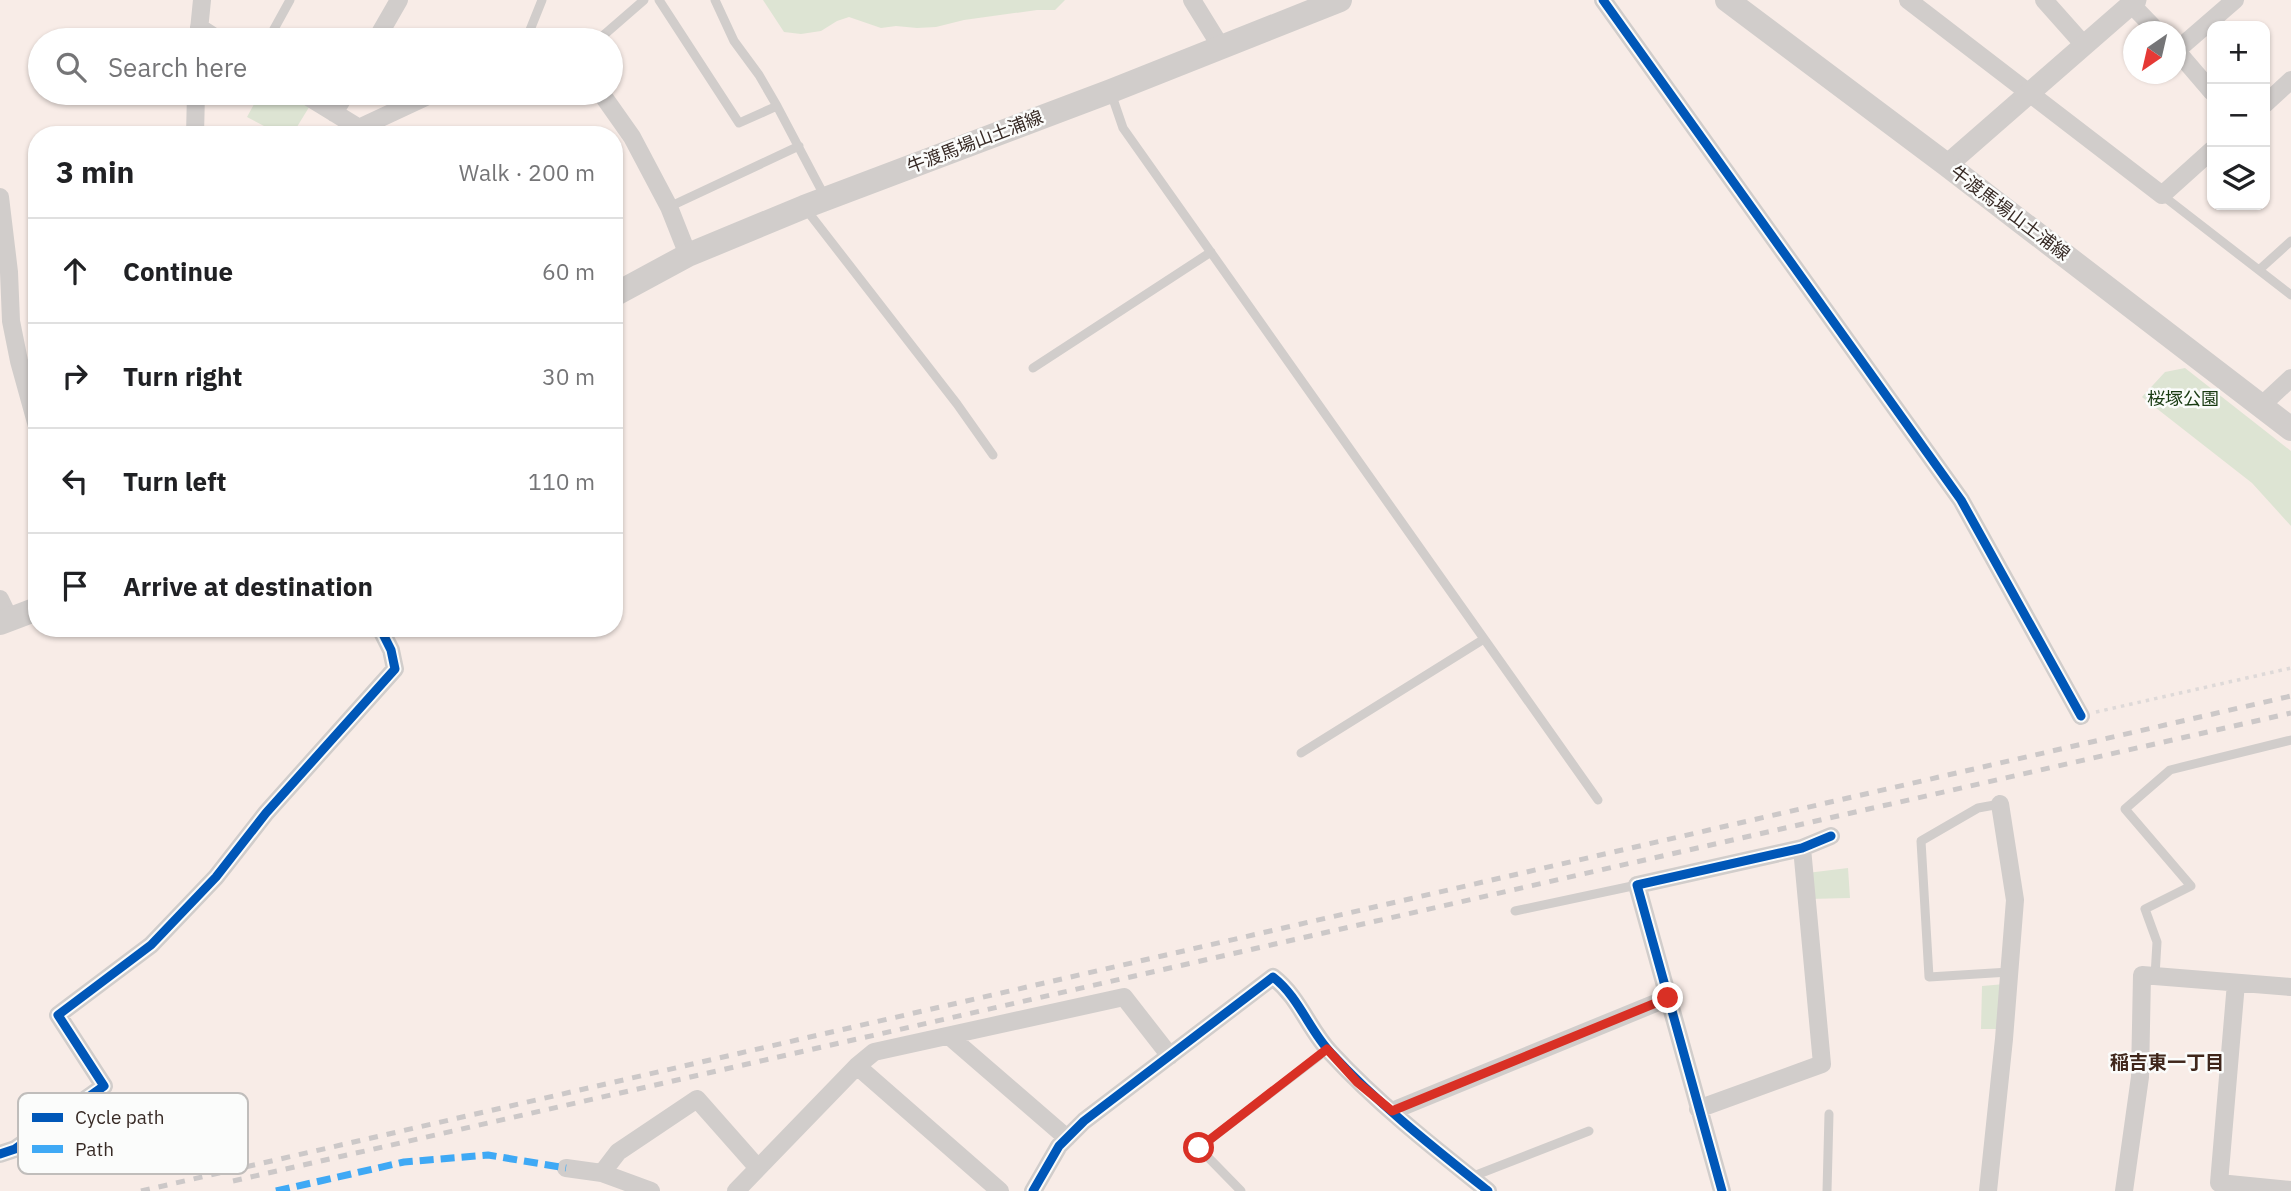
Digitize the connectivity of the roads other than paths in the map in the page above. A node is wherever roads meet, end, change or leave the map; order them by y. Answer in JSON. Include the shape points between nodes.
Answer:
{"nodes":[{"id":1,"x":202,"y":0,"type":"edge"},
{"id":2,"x":289,"y":0,"type":"edge"},
{"id":3,"x":398,"y":0,"type":"edge"},
{"id":4,"x":542,"y":0,"type":"edge"},
{"id":5,"x":644,"y":0,"type":"edge"},
{"id":6,"x":659,"y":0,"type":"edge"},
{"id":7,"x":715,"y":0,"type":"edge"},
{"id":8,"x":1192,"y":0,"type":"edge"},
{"id":9,"x":1340,"y":0,"type":"edge"},
{"id":10,"x":1603,"y":0,"type":"edge"},
{"id":11,"x":1727,"y":0,"type":"edge"},
{"id":12,"x":1908,"y":0,"type":"edge"},
{"id":13,"x":2044,"y":0,"type":"edge"},
{"id":14,"x":2235,"y":0,"type":"edge"},
{"id":15,"x":2133,"y":2,"type":"edge"},
{"id":16,"x":2149,"y":21,"type":"edge"},
{"id":17,"x":199,"y":28,"type":"edge"},
{"id":18,"x":274,"y":28,"type":"edge"},
{"id":19,"x":383,"y":28,"type":"edge"},
{"id":20,"x":531,"y":28,"type":"edge"},
{"id":21,"x":612,"y":28,"type":"edge"},
{"id":22,"x":2186,"y":42,"type":"edge"},
{"id":23,"x":2084,"y":46,"type":"junction"},
{"id":24,"x":1222,"y":47,"type":"junction"},
{"id":25,"x":2186,"y":62,"type":"edge"},
{"id":26,"x":2291,"y":80,"type":"edge"},
{"id":27,"x":2207,"y":86,"type":"edge"},
{"id":28,"x":1111,"y":91,"type":"junction"},
{"id":29,"x":2031,"y":93,"type":"junction"},
{"id":30,"x":2270,"y":99,"type":"edge"},
{"id":31,"x":196,"y":105,"type":"edge"},
{"id":32,"x":321,"y":105,"type":"edge"},
{"id":33,"x":339,"y":105,"type":"edge"},
{"id":34,"x":408,"y":105,"type":"edge"},
{"id":35,"x":609,"y":105,"type":"edge"},
{"id":36,"x":777,"y":106,"type":"junction"},
{"id":37,"x":334,"y":113,"type":"junction"},
{"id":38,"x":195,"y":126,"type":"edge"},
{"id":39,"x":346,"y":126,"type":"edge"},
{"id":40,"x":364,"y":126,"type":"edge"},
{"id":41,"x":799,"y":146,"type":"junction"},
{"id":42,"x":2207,"y":154,"type":"edge"},
{"id":43,"x":1947,"y":165,"type":"junction"},
{"id":44,"x":2162,"y":195,"type":"junction"},
{"id":45,"x":0,"y":197,"type":"edge"},
{"id":46,"x":815,"y":203,"type":"junction"},
{"id":47,"x":669,"y":207,"type":"junction"},
{"id":48,"x":2291,"y":241,"type":"edge"},
{"id":49,"x":1210,"y":252,"type":"junction"},
{"id":50,"x":688,"y":255,"type":"junction"},
{"id":51,"x":2259,"y":270,"type":"junction"},
{"id":52,"x":623,"y":290,"type":"edge"},
{"id":53,"x":2291,"y":295,"type":"edge"},
{"id":54,"x":1033,"y":368,"type":"dead end"},
{"id":55,"x":2291,"y":378,"type":"edge"},
{"id":56,"x":28,"y":394,"type":"edge"},
{"id":57,"x":2262,"y":405,"type":"junction"},
{"id":58,"x":2291,"y":429,"type":"edge"},
{"id":59,"x":993,"y":455,"type":"dead end"},
{"id":60,"x":28,"y":610,"type":"edge"},
{"id":61,"x":3,"y":614,"type":"edge"},
{"id":62,"x":384,"y":637,"type":"edge"},
{"id":63,"x":1484,"y":639,"type":"junction"},
{"id":64,"x":2081,"y":716,"type":"road end"},
{"id":65,"x":2291,"y":740,"type":"edge"},
{"id":66,"x":1301,"y":753,"type":"dead end"},
{"id":67,"x":1598,"y":800,"type":"dead end"},
{"id":68,"x":2000,"y":804,"type":"joint"},
{"id":69,"x":1831,"y":836,"type":"dead end"},
{"id":70,"x":1802,"y":848,"type":"junction"},
{"id":71,"x":1637,"y":885,"type":"junction"},
{"id":72,"x":1516,"y":911,"type":"dead end"},
{"id":73,"x":2009,"y":972,"type":"junction"},
{"id":74,"x":2155,"y":976,"type":"junction"},
{"id":75,"x":2236,"y":982,"type":"junction"},
{"id":76,"x":2291,"y":987,"type":"edge"},
{"id":77,"x":1668,"y":998,"type":"junction"},
{"id":78,"x":949,"y":1036,"type":"junction"},
{"id":79,"x":1327,"y":1049,"type":"junction"},
{"id":80,"x":1170,"y":1056,"type":"junction"},
{"id":81,"x":857,"y":1066,"type":"junction"},
{"id":82,"x":94,"y":1093,"type":"edge"},
{"id":83,"x":1698,"y":1109,"type":"junction"},
{"id":84,"x":1392,"y":1111,"type":"junction"},
{"id":85,"x":1829,"y":1114,"type":"dead end"},
{"id":86,"x":1590,"y":1131,"type":"dead end"},
{"id":87,"x":1067,"y":1138,"type":"junction"},
{"id":88,"x":18,"y":1147,"type":"edge"},
{"id":89,"x":0,"y":1154,"type":"edge"},
{"id":90,"x":566,"y":1168,"type":"dead end"},
{"id":91,"x":758,"y":1168,"type":"junction"},
{"id":92,"x":601,"y":1173,"type":"junction"},
{"id":93,"x":1471,"y":1177,"type":"junction"},
{"id":94,"x":2291,"y":1190,"type":"edge"},
{"id":95,"x":651,"y":1191,"type":"edge"},
{"id":96,"x":736,"y":1191,"type":"edge"},
{"id":97,"x":1000,"y":1191,"type":"edge"},
{"id":98,"x":1033,"y":1191,"type":"edge"},
{"id":99,"x":1241,"y":1191,"type":"edge"},
{"id":100,"x":1488,"y":1191,"type":"edge"},
{"id":101,"x":1722,"y":1191,"type":"edge"},
{"id":102,"x":1827,"y":1191,"type":"edge"},
{"id":103,"x":1988,"y":1191,"type":"edge"},
{"id":104,"x":2124,"y":1191,"type":"edge"}],
"edges":[{"from":1,"to":17,"type":"street"},
{"from":2,"to":18,"type":"lane"},
{"from":3,"to":19,"type":"street"},
{"from":4,"to":20,"type":"lane"},
{"from":5,"to":21,"type":"lane"},
{"from":6,"to":36,"type":"lane","via":[[739,123]]},
{"from":7,"to":36,"type":"lane","via":[[734,41]]},
{"from":8,"to":24,"type":"street"},
{"from":9,"to":24,"type":"main road","name":"牛渡馬場山土浦線"},
{"from":10,"to":64,"type":"street","via":[[1961,500]]},
{"from":11,"to":43,"type":"main road","name":"牛渡馬場山土浦線"},
{"from":12,"to":29,"type":"street"},
{"from":13,"to":23,"type":"street"},
{"from":14,"to":22,"type":"street"},
{"from":15,"to":16,"type":"street"},
{"from":15,"to":23,"type":"street"},
{"from":23,"to":29,"type":"street"},
{"from":24,"to":28,"type":"main road","name":"牛渡馬場山土浦線"},
{"from":25,"to":27,"type":"street"},
{"from":26,"to":30,"type":"street"},
{"from":28,"to":46,"type":"main road","name":"牛渡馬場山土浦線"},
{"from":28,"to":49,"type":"lane","via":[[1123,128]]},
{"from":29,"to":43,"type":"street"},
{"from":29,"to":44,"type":"street"},
{"from":31,"to":38,"type":"street"},
{"from":32,"to":37,"type":"street"},
{"from":33,"to":37,"type":"street"},
{"from":34,"to":40,"type":"street"},
{"from":35,"to":47,"type":"street","via":[[632,137]]},
{"from":36,"to":41,"type":"lane"},
{"from":37,"to":39,"type":"street"},
{"from":41,"to":46,"type":"lane"},
{"from":41,"to":47,"type":"lane"},
{"from":42,"to":44,"type":"street"},
{"from":43,"to":57,"type":"main road","name":"牛渡馬場山土浦線"},
{"from":44,"to":51,"type":"lane"},
{"from":45,"to":56,"type":"street","via":[[11,321]]},
{"from":46,"to":50,"type":"main road","name":"牛渡馬場山土浦線"},
{"from":46,"to":59,"type":"lane"},
{"from":47,"to":50,"type":"street"},
{"from":48,"to":51,"type":"lane"},
{"from":49,"to":54,"type":"lane"},
{"from":49,"to":63,"type":"lane"},
{"from":50,"to":52,"type":"main road","name":"牛渡馬場山土浦線"},
{"from":51,"to":53,"type":"lane"},
{"from":55,"to":57,"type":"street"},
{"from":57,"to":58,"type":"main road","name":"牛渡馬場山土浦線"},
{"from":60,"to":61,"type":"main road"},
{"from":62,"to":82,"type":"street","via":[[395,669],[266,813],[216,877],[151,945],[58,1015],[104,1086]]},
{"from":63,"to":66,"type":"lane"},
{"from":63,"to":67,"type":"lane"},
{"from":65,"to":74,"type":"lane","via":[[2170,770],[2125,809],[2191,886],[2145,909],[2157,942]]},
{"from":68,"to":73,"type":"street","via":[[2015,900]]},
{"from":68,"to":73,"type":"lane","via":[[1978,808],[1921,841],[1929,977]]},
{"from":69,"to":70,"type":"street"},
{"from":70,"to":71,"type":"street"},
{"from":70,"to":83,"type":"street","via":[[1822,1065]]},
{"from":71,"to":72,"type":"lane"},
{"from":71,"to":77,"type":"street"},
{"from":73,"to":103,"type":"street"},
{"from":74,"to":75,"type":"street"},
{"from":74,"to":104,"type":"street","via":[[2142,975],[2140,1077]]},
{"from":75,"to":76,"type":"street"},
{"from":75,"to":94,"type":"street","via":[[2219,1183]]},
{"from":77,"to":83,"type":"street"},
{"from":77,"to":84,"type":"street"},
{"from":78,"to":80,"type":"street","via":[[1124,997]]},
{"from":78,"to":81,"type":"street","via":[[874,1052]]},
{"from":78,"to":87,"type":"street"},
{"from":79,"to":80,"type":"street","via":[[1285,986],[1273,977]]},
{"from":79,"to":84,"type":"street"},
{"from":79,"to":99,"type":"lane","via":[[1199,1148]]},
{"from":80,"to":87,"type":"street"},
{"from":81,"to":91,"type":"street"},
{"from":81,"to":97,"type":"street"},
{"from":83,"to":101,"type":"street"},
{"from":84,"to":93,"type":"street"},
{"from":85,"to":102,"type":"lane"},
{"from":86,"to":93,"type":"lane"},
{"from":87,"to":98,"type":"street"},
{"from":88,"to":89,"type":"street"},
{"from":90,"to":92,"type":"street"},
{"from":91,"to":92,"type":"street","via":[[697,1099],[618,1152]]},
{"from":91,"to":96,"type":"street"},
{"from":92,"to":95,"type":"street"},
{"from":93,"to":100,"type":"street"}]}
